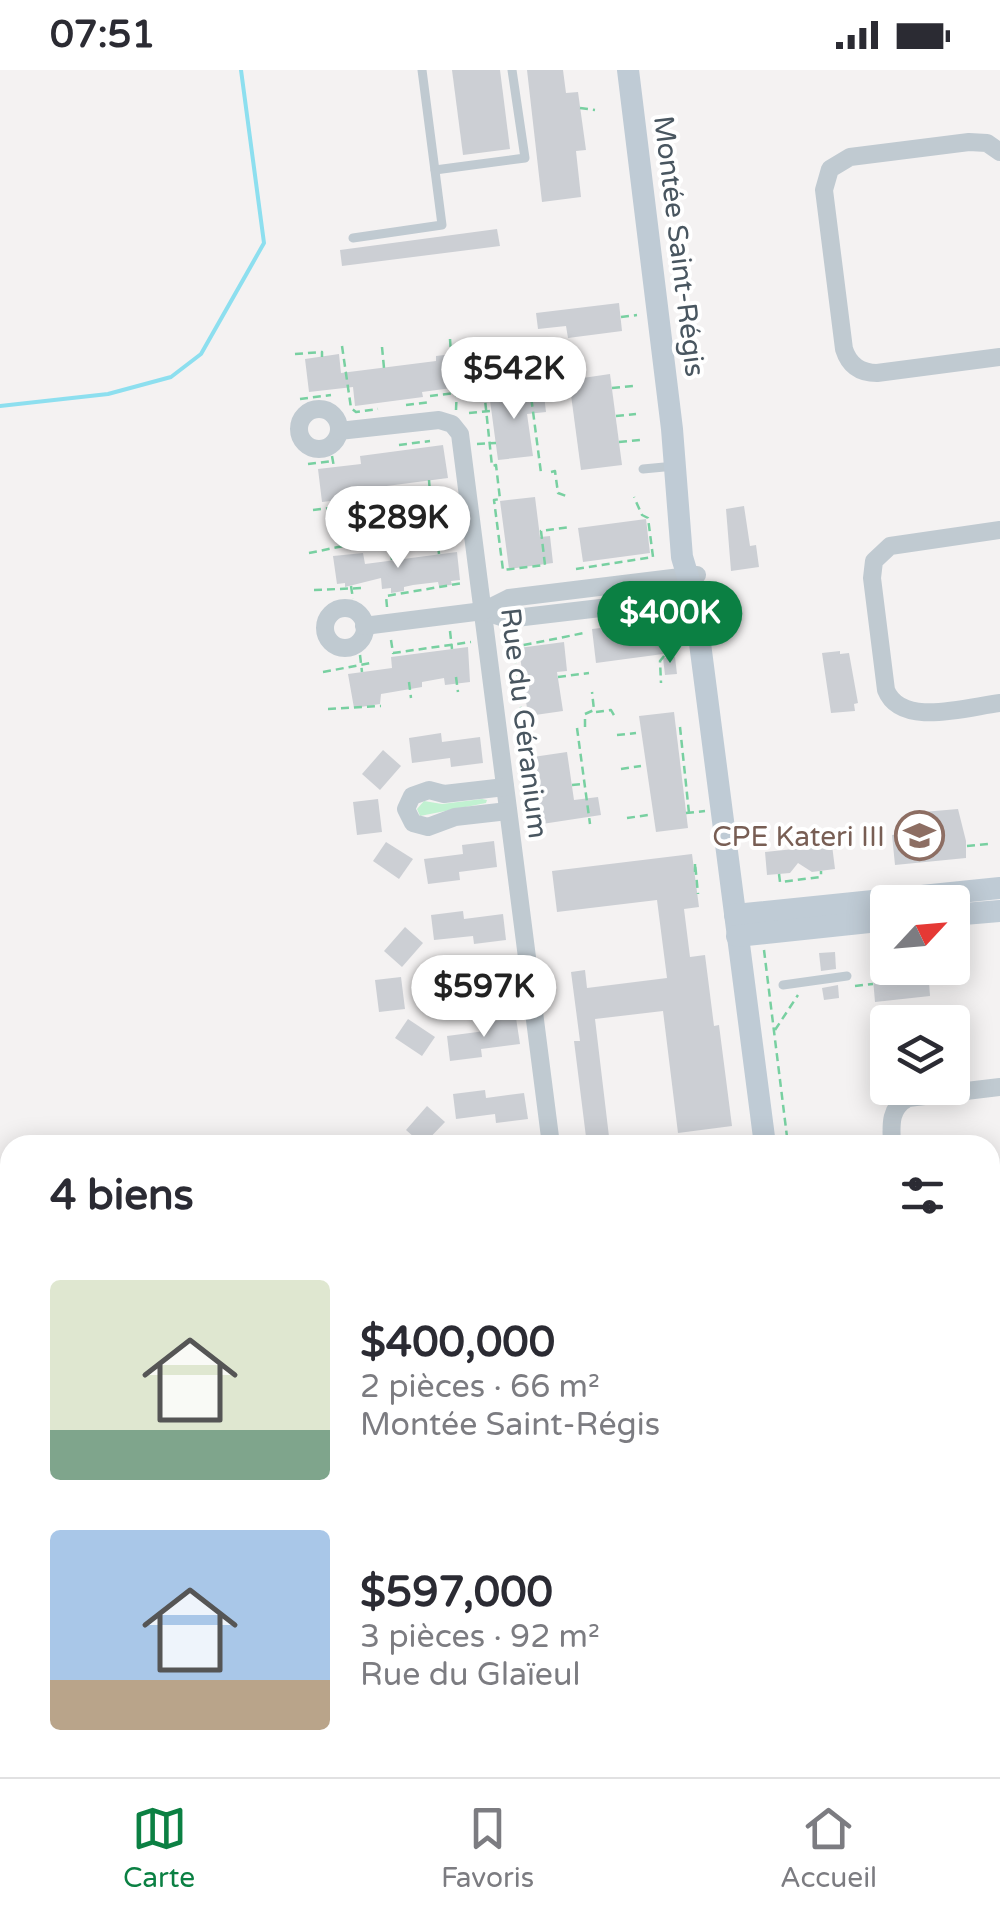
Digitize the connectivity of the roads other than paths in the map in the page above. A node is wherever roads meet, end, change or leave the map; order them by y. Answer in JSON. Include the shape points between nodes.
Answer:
{"nodes":[{"id":1,"x":422,"y":70,"type":"edge"},
{"id":2,"x":512,"y":70,"type":"edge"},
{"id":3,"x":628,"y":70,"type":"edge"},
{"id":4,"x":1000,"y":152,"type":"edge"},
{"id":5,"x":435,"y":170,"type":"junction"},
{"id":6,"x":353,"y":238,"type":"dead end"},
{"id":7,"x":1000,"y":357,"type":"edge"},
{"id":8,"x":339,"y":431,"type":"dead end"},
{"id":9,"x":677,"y":465,"type":"junction"},
{"id":10,"x":644,"y":469,"type":"dead end"},
{"id":11,"x":1000,"y":530,"type":"edge"},
{"id":12,"x":692,"y":582,"type":"junction"},
{"id":13,"x":483,"y":611,"type":"junction"},
{"id":14,"x":364,"y":626,"type":"dead end"},
{"id":15,"x":1000,"y":703,"type":"edge"},
{"id":16,"x":511,"y":781,"type":"junction"},
{"id":17,"x":514,"y":810,"type":"junction"},
{"id":18,"x":1000,"y":888,"type":"edge"},
{"id":19,"x":1000,"y":911,"type":"edge"},
{"id":20,"x":970,"y":914,"type":"edge"},
{"id":21,"x":870,"y":921,"type":"edge"},
{"id":22,"x":736,"y":925,"type":"junction"},
{"id":23,"x":528,"y":966,"type":"junction"},
{"id":24,"x":847,"y":982,"type":"road end"},
{"id":25,"x":784,"y":986,"type":"dead end"},
{"id":26,"x":531,"y":990,"type":"junction"},
{"id":27,"x":1000,"y":1087,"type":"edge"},
{"id":28,"x":550,"y":1135,"type":"edge"},
{"id":29,"x":764,"y":1135,"type":"edge"},
{"id":30,"x":892,"y":1135,"type":"edge"}],
"edges":[{"from":1,"to":5,"type":"lane"},
{"from":2,"to":5,"type":"lane","via":[[529,146],[525,158]]},
{"from":3,"to":9,"type":"street","name":"Montée Saint-Régis"},
{"from":4,"to":7,"type":"street","via":[[979,142],[850,158],[830,169],[824,190],[850,363],[876,372]]},
{"from":5,"to":6,"type":"lane","via":[[442,225]]},
{"from":8,"to":13,"type":"street","name":"Rue du Géranium","via":[[439,420],[457,428]]},
{"from":9,"to":10,"type":"lane"},
{"from":9,"to":12,"type":"street","name":"Montée Saint-Régis"},
{"from":11,"to":15,"type":"street","via":[[890,546],[874,562],[872,578],[891,701],[915,713]]},
{"from":12,"to":13,"type":"street","via":[[509,598]]},
{"from":12,"to":22,"type":"street","name":"Montée Saint-Régis"},
{"from":13,"to":14,"type":"street"},
{"from":13,"to":16,"type":"street","name":"Rue du Géranium"},
{"from":16,"to":17,"type":"street","name":"Rue du Géranium"},
{"from":16,"to":17,"type":"street","via":[[444,794],[422,790],[406,809],[424,828]]},
{"from":17,"to":23,"type":"street","name":"Rue du Géranium"},
{"from":18,"to":22,"type":"street"},
{"from":19,"to":20,"type":"street"},
{"from":21,"to":22,"type":"street"},
{"from":22,"to":29,"type":"street","name":"Montée Saint-Régis"},
{"from":23,"to":26,"type":"street","name":"Rue du Géranium"},
{"from":23,"to":26,"type":"street","via":[[446,969],[432,977],[429,992],[446,1007]]},
{"from":24,"to":25,"type":"lane"},
{"from":26,"to":28,"type":"street","name":"Rue du Géranium"},
{"from":27,"to":30,"type":"street","via":[[901,1102]]}]}
